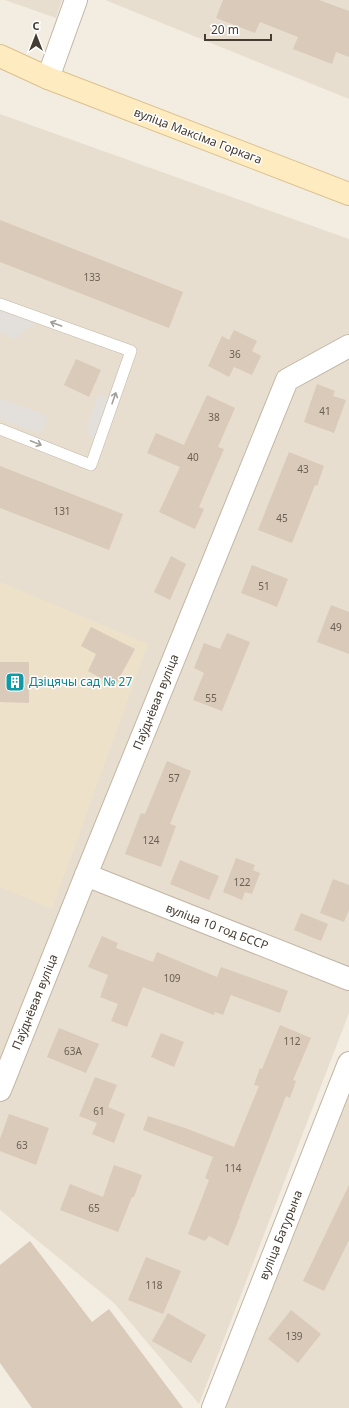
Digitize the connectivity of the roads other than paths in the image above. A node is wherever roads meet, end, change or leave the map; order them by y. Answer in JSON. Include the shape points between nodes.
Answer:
{"nodes":[{"id":1,"x":76,"y":0,"type":"edge"},
{"id":2,"x":0,"y":56,"type":"edge"},
{"id":3,"x":0,"y":64,"type":"edge"},
{"id":4,"x":48,"y":78,"type":"junction"},
{"id":5,"x":349,"y":194,"type":"edge"},
{"id":6,"x":0,"y":304,"type":"edge"},
{"id":7,"x":349,"y":346,"type":"edge"},
{"id":8,"x":0,"y":429,"type":"edge"},
{"id":9,"x":86,"y":875,"type":"junction"},
{"id":10,"x":349,"y":978,"type":"edge"},
{"id":11,"x":349,"y":1063,"type":"edge"},
{"id":12,"x":0,"y":1090,"type":"edge"},
{"id":13,"x":213,"y":1408,"type":"edge"}],
"edges":[{"from":1,"to":4,"type":"street"},
{"from":2,"to":4,"type":"street","name":"вуліца Максіма Горкага"},
{"from":3,"to":4,"type":"street","name":"вуліца Максіма Горкага"},
{"from":4,"to":5,"type":"street","name":"вуліца Максіма Горкага"},
{"from":8,"to":6,"type":"lane","one_way":true,"via":[[91,465],[131,351]]},
{"from":7,"to":9,"type":"street","name":"Паўднёвая вуліца","via":[[287,380]]},
{"from":9,"to":10,"type":"street","name":"вуліца 10 год БССР"},
{"from":9,"to":12,"type":"street","name":"Паўднёвая вуліца"},
{"from":11,"to":13,"type":"street","name":"вуліца Батурына"}]}
